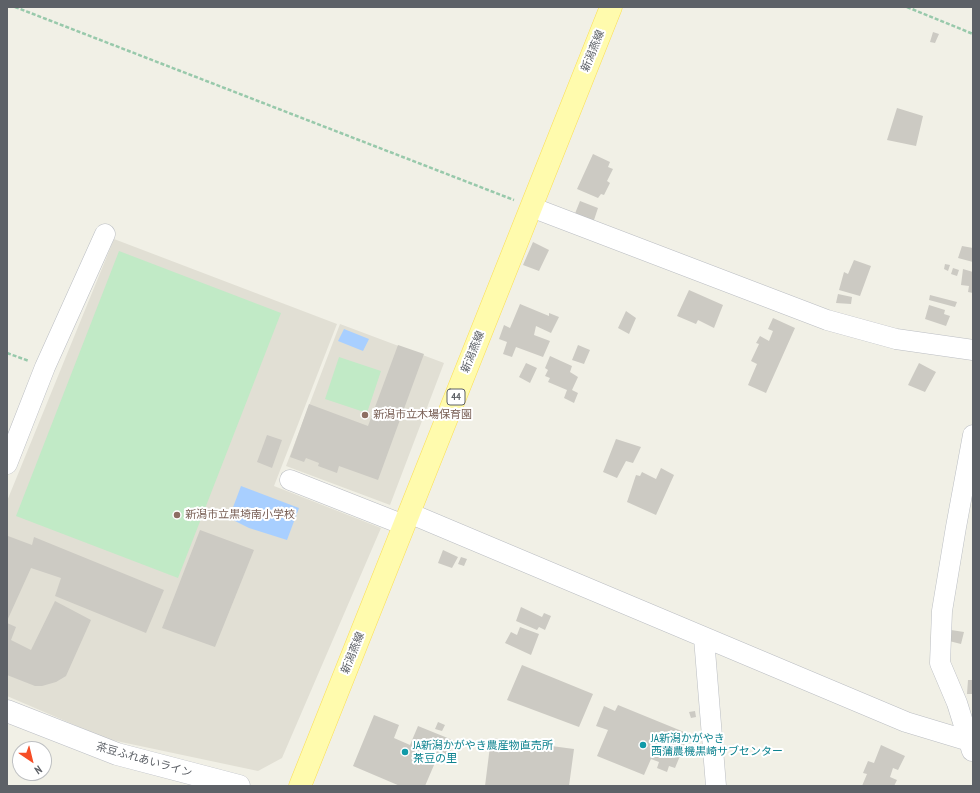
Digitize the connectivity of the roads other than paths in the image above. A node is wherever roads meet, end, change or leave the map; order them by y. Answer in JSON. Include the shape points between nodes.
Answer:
{"nodes":[{"id":1,"x":611,"y":7,"type":"edge"},
{"id":2,"x":531,"y":207,"type":"junction"},
{"id":3,"x":104,"y":234,"type":"dead end"},
{"id":4,"x":973,"y":350,"type":"edge"},
{"id":5,"x":973,"y":435,"type":"edge"},
{"id":6,"x":7,"y":464,"type":"edge"},
{"id":7,"x":290,"y":480,"type":"dead end"},
{"id":8,"x":407,"y":519,"type":"junction"},
{"id":9,"x":704,"y":638,"type":"junction"},
{"id":10,"x":7,"y":711,"type":"edge"},
{"id":11,"x":971,"y":747,"type":"edge"},
{"id":12,"x":239,"y":786,"type":"edge"},
{"id":13,"x":300,"y":786,"type":"edge"},
{"id":14,"x":716,"y":786,"type":"edge"}],
"edges":[{"from":1,"to":2,"type":"main road","name":"新潟燕線","number":"44"},
{"from":2,"to":4,"type":"street","via":[[827,320],[896,339]]},
{"from":2,"to":8,"type":"main road","name":"新潟燕線","number":"44"},
{"from":3,"to":6,"type":"street","via":[[45,367]]},
{"from":5,"to":11,"type":"street","via":[[942,611],[940,663],[957,703]]},
{"from":7,"to":8,"type":"street"},
{"from":8,"to":9,"type":"street"},
{"from":8,"to":13,"type":"main road","name":"新潟燕線","number":"44"},
{"from":9,"to":11,"type":"street"},
{"from":9,"to":14,"type":"street"},
{"from":10,"to":12,"type":"street","name":"茶豆ふれあいライン","via":[[117,754]]}]}
